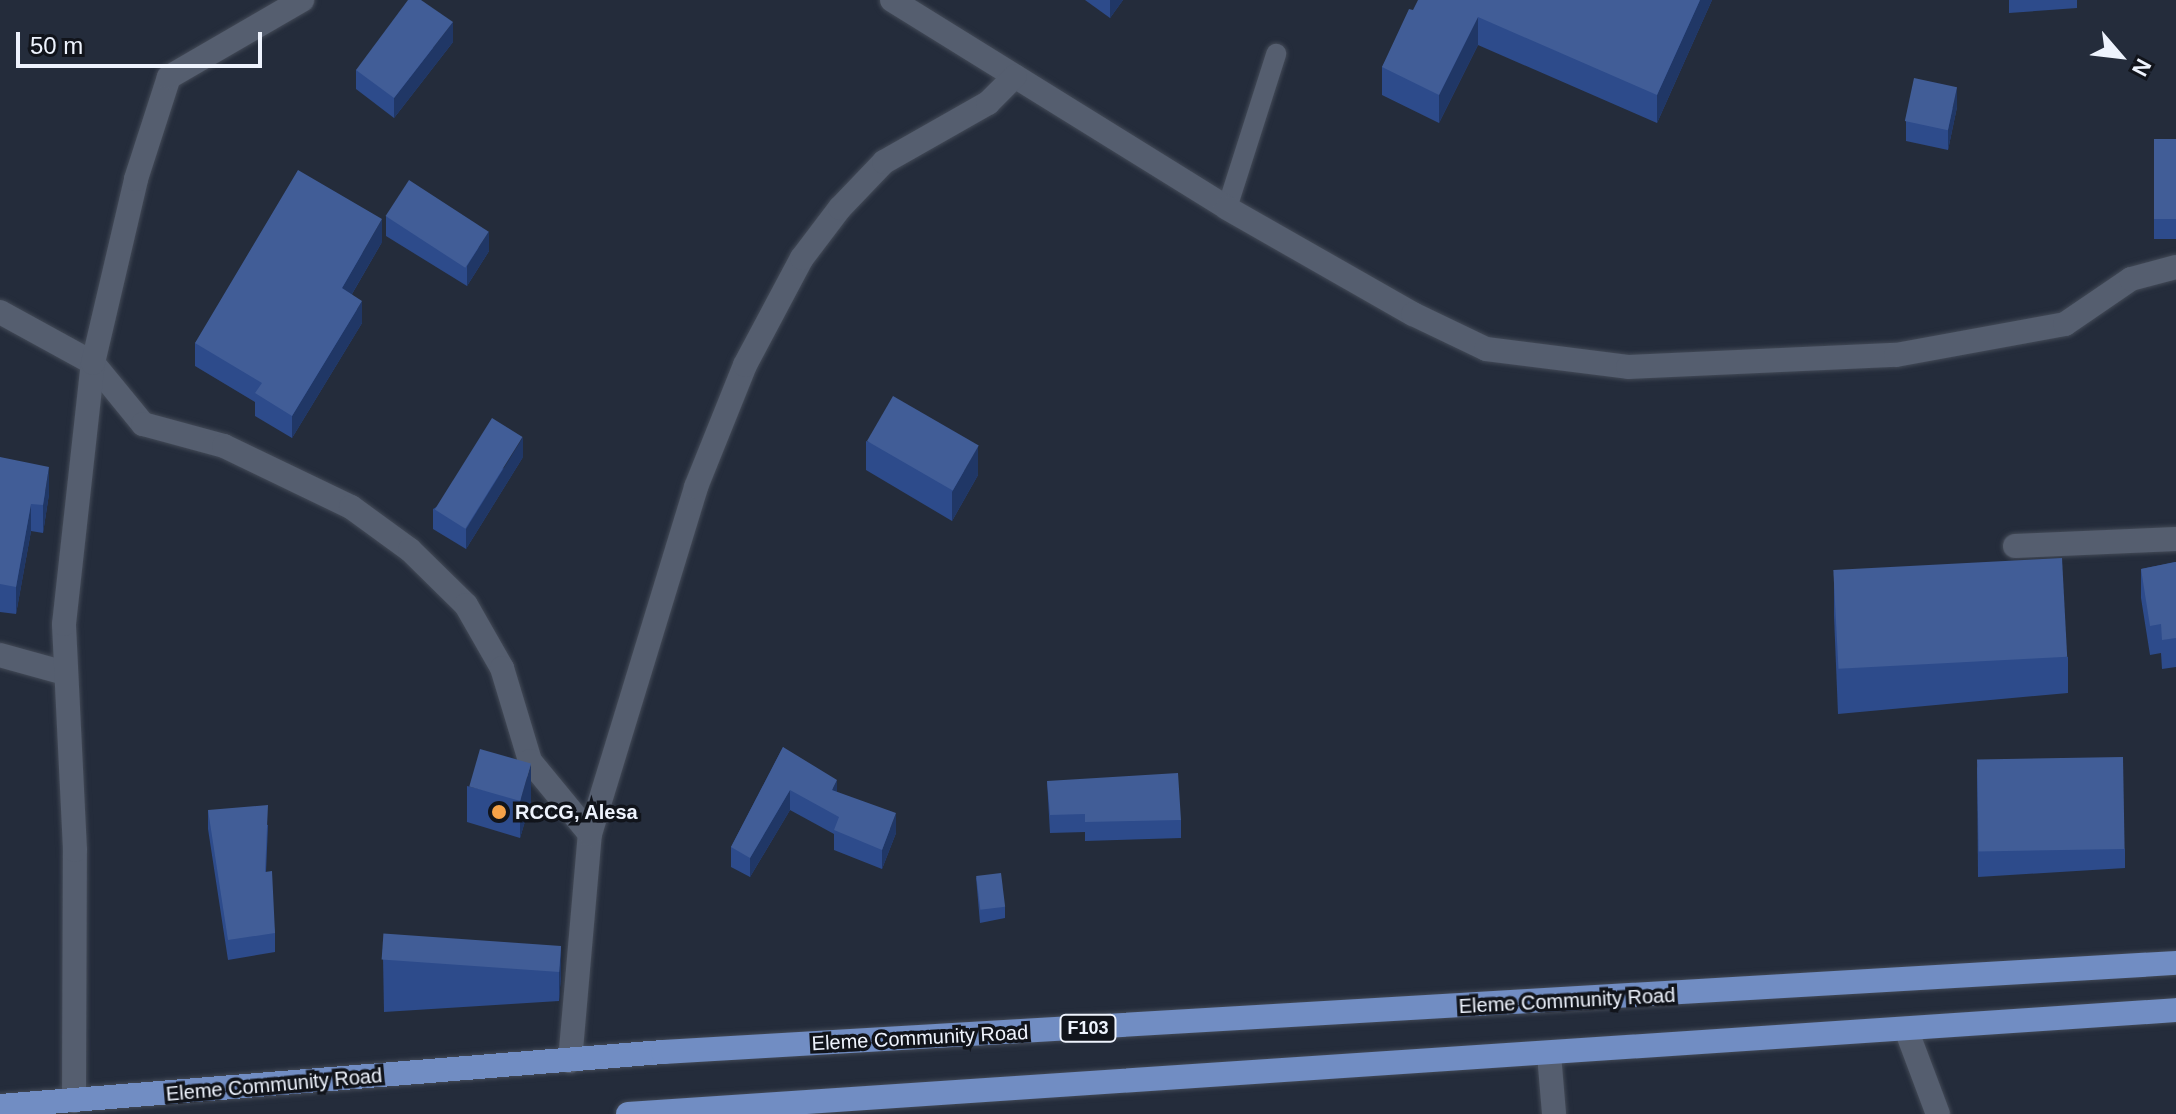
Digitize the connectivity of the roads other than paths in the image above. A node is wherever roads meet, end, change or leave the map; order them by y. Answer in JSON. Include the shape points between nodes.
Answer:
{"nodes":[{"id":1,"x":302,"y":0,"type":"edge"},
{"id":2,"x":892,"y":0,"type":"edge"},
{"id":3,"x":1276,"y":54,"type":"dead end"},
{"id":4,"x":1015,"y":76,"type":"junction"},
{"id":5,"x":1227,"y":208,"type":"junction"},
{"id":6,"x":2176,"y":267,"type":"edge"},
{"id":7,"x":0,"y":312,"type":"edge"},
{"id":8,"x":93,"y":363,"type":"junction"},
{"id":9,"x":2176,"y":539,"type":"edge"},
{"id":10,"x":2015,"y":546,"type":"dead end"},
{"id":11,"x":0,"y":655,"type":"edge"},
{"id":12,"x":65,"y":673,"type":"junction"},
{"id":13,"x":590,"y":834,"type":"junction"},
{"id":14,"x":2176,"y":963,"type":"edge"},
{"id":15,"x":2176,"y":1010,"type":"edge"},
{"id":16,"x":1906,"y":1029,"type":"junction"},
{"id":17,"x":1549,"y":1054,"type":"junction"},
{"id":18,"x":570,"y":1061,"type":"junction"},
{"id":19,"x":74,"y":1101,"type":"junction"},
{"id":20,"x":0,"y":1106,"type":"edge"},
{"id":21,"x":628,"y":1114,"type":"edge"},
{"id":22,"x":1554,"y":1114,"type":"edge"},
{"id":23,"x":1938,"y":1114,"type":"edge"}],
"edges":[{"from":1,"to":8,"type":"street","via":[[169,77],[136,179]]},
{"from":2,"to":4,"type":"street"},
{"from":3,"to":5,"type":"lane"},
{"from":4,"to":5,"type":"street"},
{"from":4,"to":13,"type":"street","via":[[988,103],[884,162],[802,258],[745,365],[696,487]]},
{"from":5,"to":6,"type":"street","via":[[1413,314],[1486,349],[1539,360],[1628,367],[1896,355],[2034,331],[2065,324],[2131,279]]},
{"from":7,"to":8,"type":"street"},
{"from":8,"to":12,"type":"street","via":[[64,624]]},
{"from":8,"to":13,"type":"street","via":[[143,424],[224,446],[351,507],[410,550],[466,605],[502,668],[530,761]]},
{"from":9,"to":10,"type":"street"},
{"from":11,"to":12,"type":"street"},
{"from":12,"to":19,"type":"street","via":[[75,850]]},
{"from":13,"to":18,"type":"street"},
{"from":14,"to":18,"type":"main road","name":"Eleme Community Road","number":"F103"},
{"from":15,"to":16,"type":"main road"},
{"from":16,"to":17,"type":"main road"},
{"from":16,"to":23,"type":"street"},
{"from":17,"to":21,"type":"main road"},
{"from":17,"to":22,"type":"street"},
{"from":18,"to":19,"type":"main road","name":"Eleme Community Road","number":"F103"},
{"from":19,"to":20,"type":"main road","name":"Eleme Community Road","number":"F103"}]}
